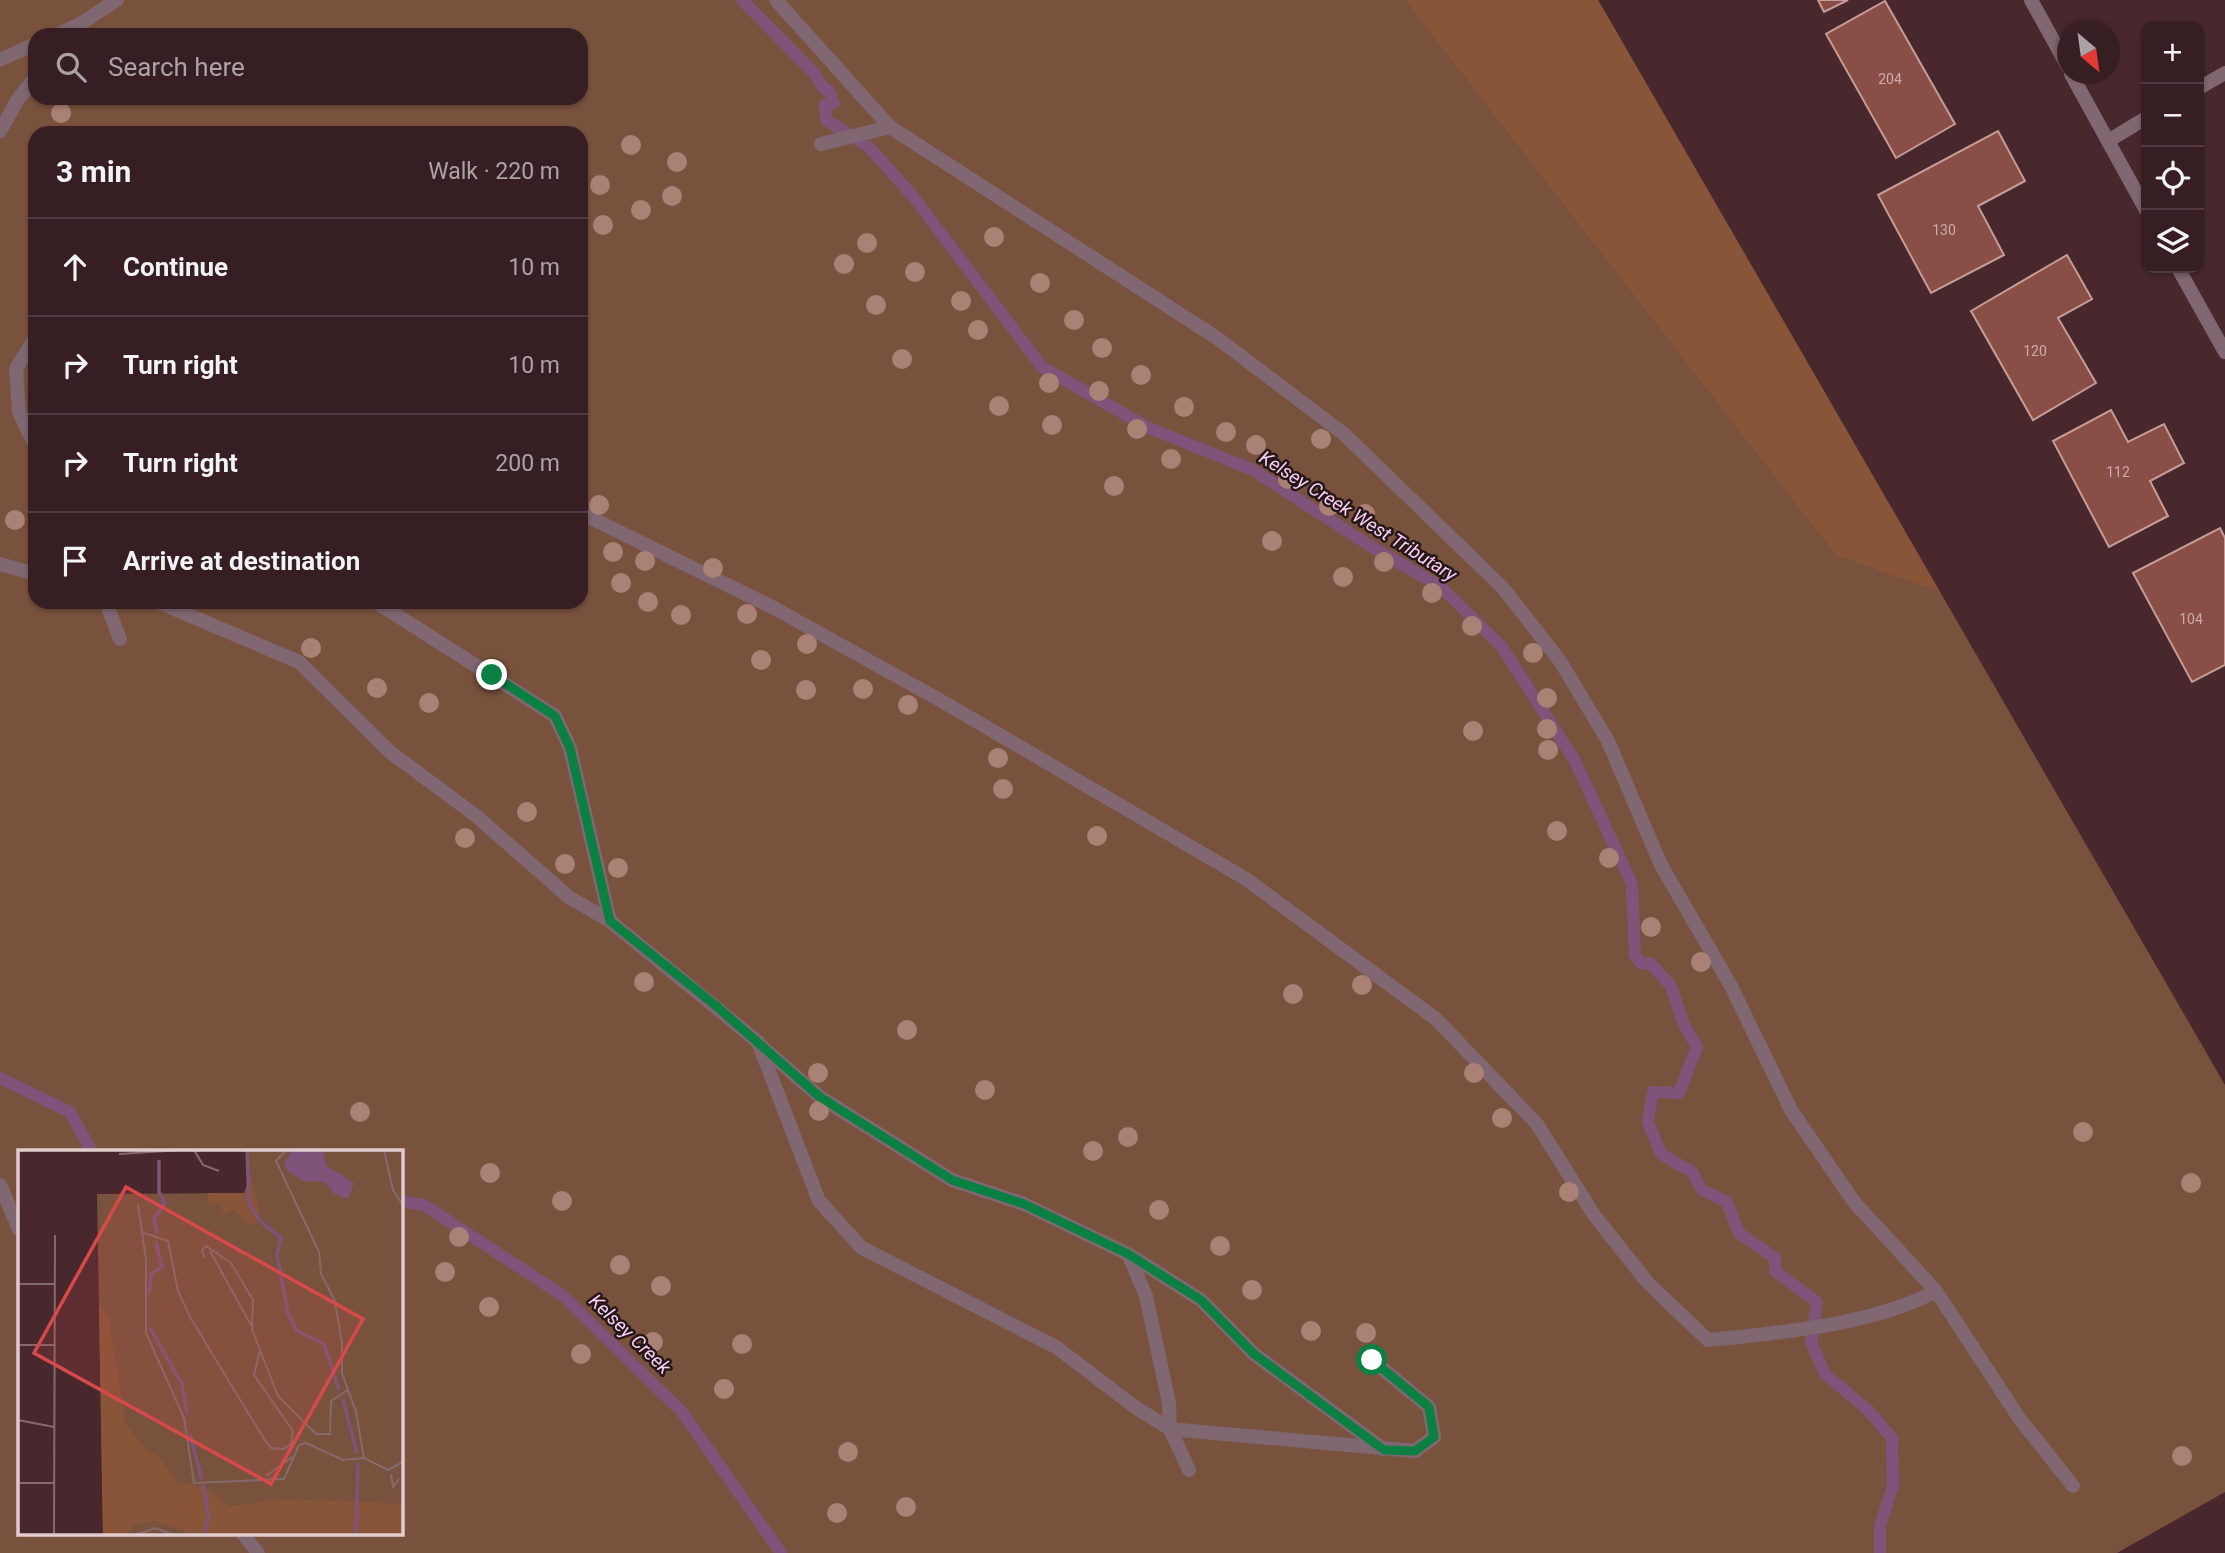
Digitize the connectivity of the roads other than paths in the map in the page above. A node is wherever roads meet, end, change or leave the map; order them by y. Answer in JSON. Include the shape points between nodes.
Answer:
{"nodes":[{"id":1,"x":117,"y":0,"type":"edge"},
{"id":2,"x":776,"y":0,"type":"edge"},
{"id":3,"x":2031,"y":0,"type":"edge"},
{"id":4,"x":78,"y":28,"type":"edge"},
{"id":5,"x":28,"y":47,"type":"edge"},
{"id":6,"x":2057,"y":48,"type":"edge"},
{"id":7,"x":0,"y":60,"type":"edge"},
{"id":8,"x":2225,"y":73,"type":"edge"},
{"id":9,"x":2077,"y":84,"type":"edge"},
{"id":10,"x":2204,"y":85,"type":"edge"},
{"id":11,"x":28,"y":87,"type":"edge"},
{"id":12,"x":2141,"y":121,"type":"edge"},
{"id":13,"x":890,"y":127,"type":"junction"},
{"id":14,"x":0,"y":131,"type":"edge"},
{"id":15,"x":2108,"y":141,"type":"junction"},
{"id":16,"x":821,"y":144,"type":"dead end"},
{"id":17,"x":2141,"y":201,"type":"edge"},
{"id":18,"x":2181,"y":273,"type":"edge"},
{"id":19,"x":28,"y":349,"type":"edge"},
{"id":20,"x":2225,"y":352,"type":"edge"},
{"id":21,"x":16,"y":369,"type":"junction"},
{"id":22,"x":0,"y":376,"type":"edge"},
{"id":23,"x":28,"y":431,"type":"edge"},
{"id":24,"x":588,"y":516,"type":"edge"},
{"id":25,"x":0,"y":564,"type":"edge"},
{"id":26,"x":28,"y":572,"type":"edge"},
{"id":27,"x":109,"y":609,"type":"edge"},
{"id":28,"x":174,"y":609,"type":"edge"},
{"id":29,"x":387,"y":609,"type":"edge"},
{"id":30,"x":120,"y":639,"type":"dead end"},
{"id":31,"x":610,"y":921,"type":"junction"},
{"id":32,"x":758,"y":1042,"type":"junction"},
{"id":33,"x":0,"y":1185,"type":"edge"},
{"id":34,"x":18,"y":1227,"type":"edge"},
{"id":35,"x":1128,"y":1254,"type":"junction"},
{"id":36,"x":1936,"y":1291,"type":"junction"},
{"id":37,"x":1372,"y":1360,"type":"dead end"},
{"id":38,"x":1170,"y":1429,"type":"junction"},
{"id":39,"x":1384,"y":1450,"type":"junction"},
{"id":40,"x":1189,"y":1470,"type":"dead end"},
{"id":41,"x":2073,"y":1486,"type":"dead end"},
{"id":42,"x":245,"y":1536,"type":"edge"},
{"id":43,"x":258,"y":1553,"type":"edge"}],
"edges":[{"from":1,"to":4,"type":"street"},
{"from":2,"to":13,"type":"street"},
{"from":3,"to":6,"type":"street"},
{"from":5,"to":7,"type":"street"},
{"from":8,"to":10,"type":"street"},
{"from":9,"to":15,"type":"street"},
{"from":11,"to":14,"type":"street"},
{"from":12,"to":15,"type":"street"},
{"from":13,"to":16,"type":"street"},
{"from":13,"to":36,"type":"street","via":[[1217,338],[1344,434],[1503,588],[1560,661],[1608,741],[1661,865],[1731,986],[1791,1110],[1854,1202]]},
{"from":15,"to":17,"type":"street"},
{"from":18,"to":20,"type":"street"},
{"from":19,"to":21,"type":"street"},
{"from":21,"to":22,"type":"street"},
{"from":21,"to":23,"type":"street","via":[[19,412]]},
{"from":24,"to":36,"type":"street","via":[[785,614],[1246,879],[1436,1018],[1537,1124],[1594,1215],[1648,1283],[1708,1340],[1791,1332],[1906,1307]]},
{"from":25,"to":26,"type":"street"},
{"from":27,"to":30,"type":"street"},
{"from":28,"to":31,"type":"street","via":[[299,662],[390,752],[475,815],[570,898]]},
{"from":29,"to":31,"type":"street","via":[[555,716],[570,748]]},
{"from":31,"to":32,"type":"street"},
{"from":32,"to":35,"type":"street","via":[[820,1097],[952,1180],[1024,1204]]},
{"from":32,"to":38,"type":"street","via":[[820,1201],[862,1248],[1056,1347]]},
{"from":33,"to":34,"type":"street"},
{"from":35,"to":38,"type":"street","via":[[1146,1296],[1169,1403]]},
{"from":35,"to":39,"type":"street","via":[[1201,1300],[1254,1354]]},
{"from":36,"to":41,"type":"street","via":[[2019,1418]]},
{"from":37,"to":39,"type":"street","via":[[1429,1407],[1434,1437],[1415,1451]]},
{"from":38,"to":39,"type":"street"},
{"from":38,"to":40,"type":"street"},
{"from":42,"to":43,"type":"street"}]}
